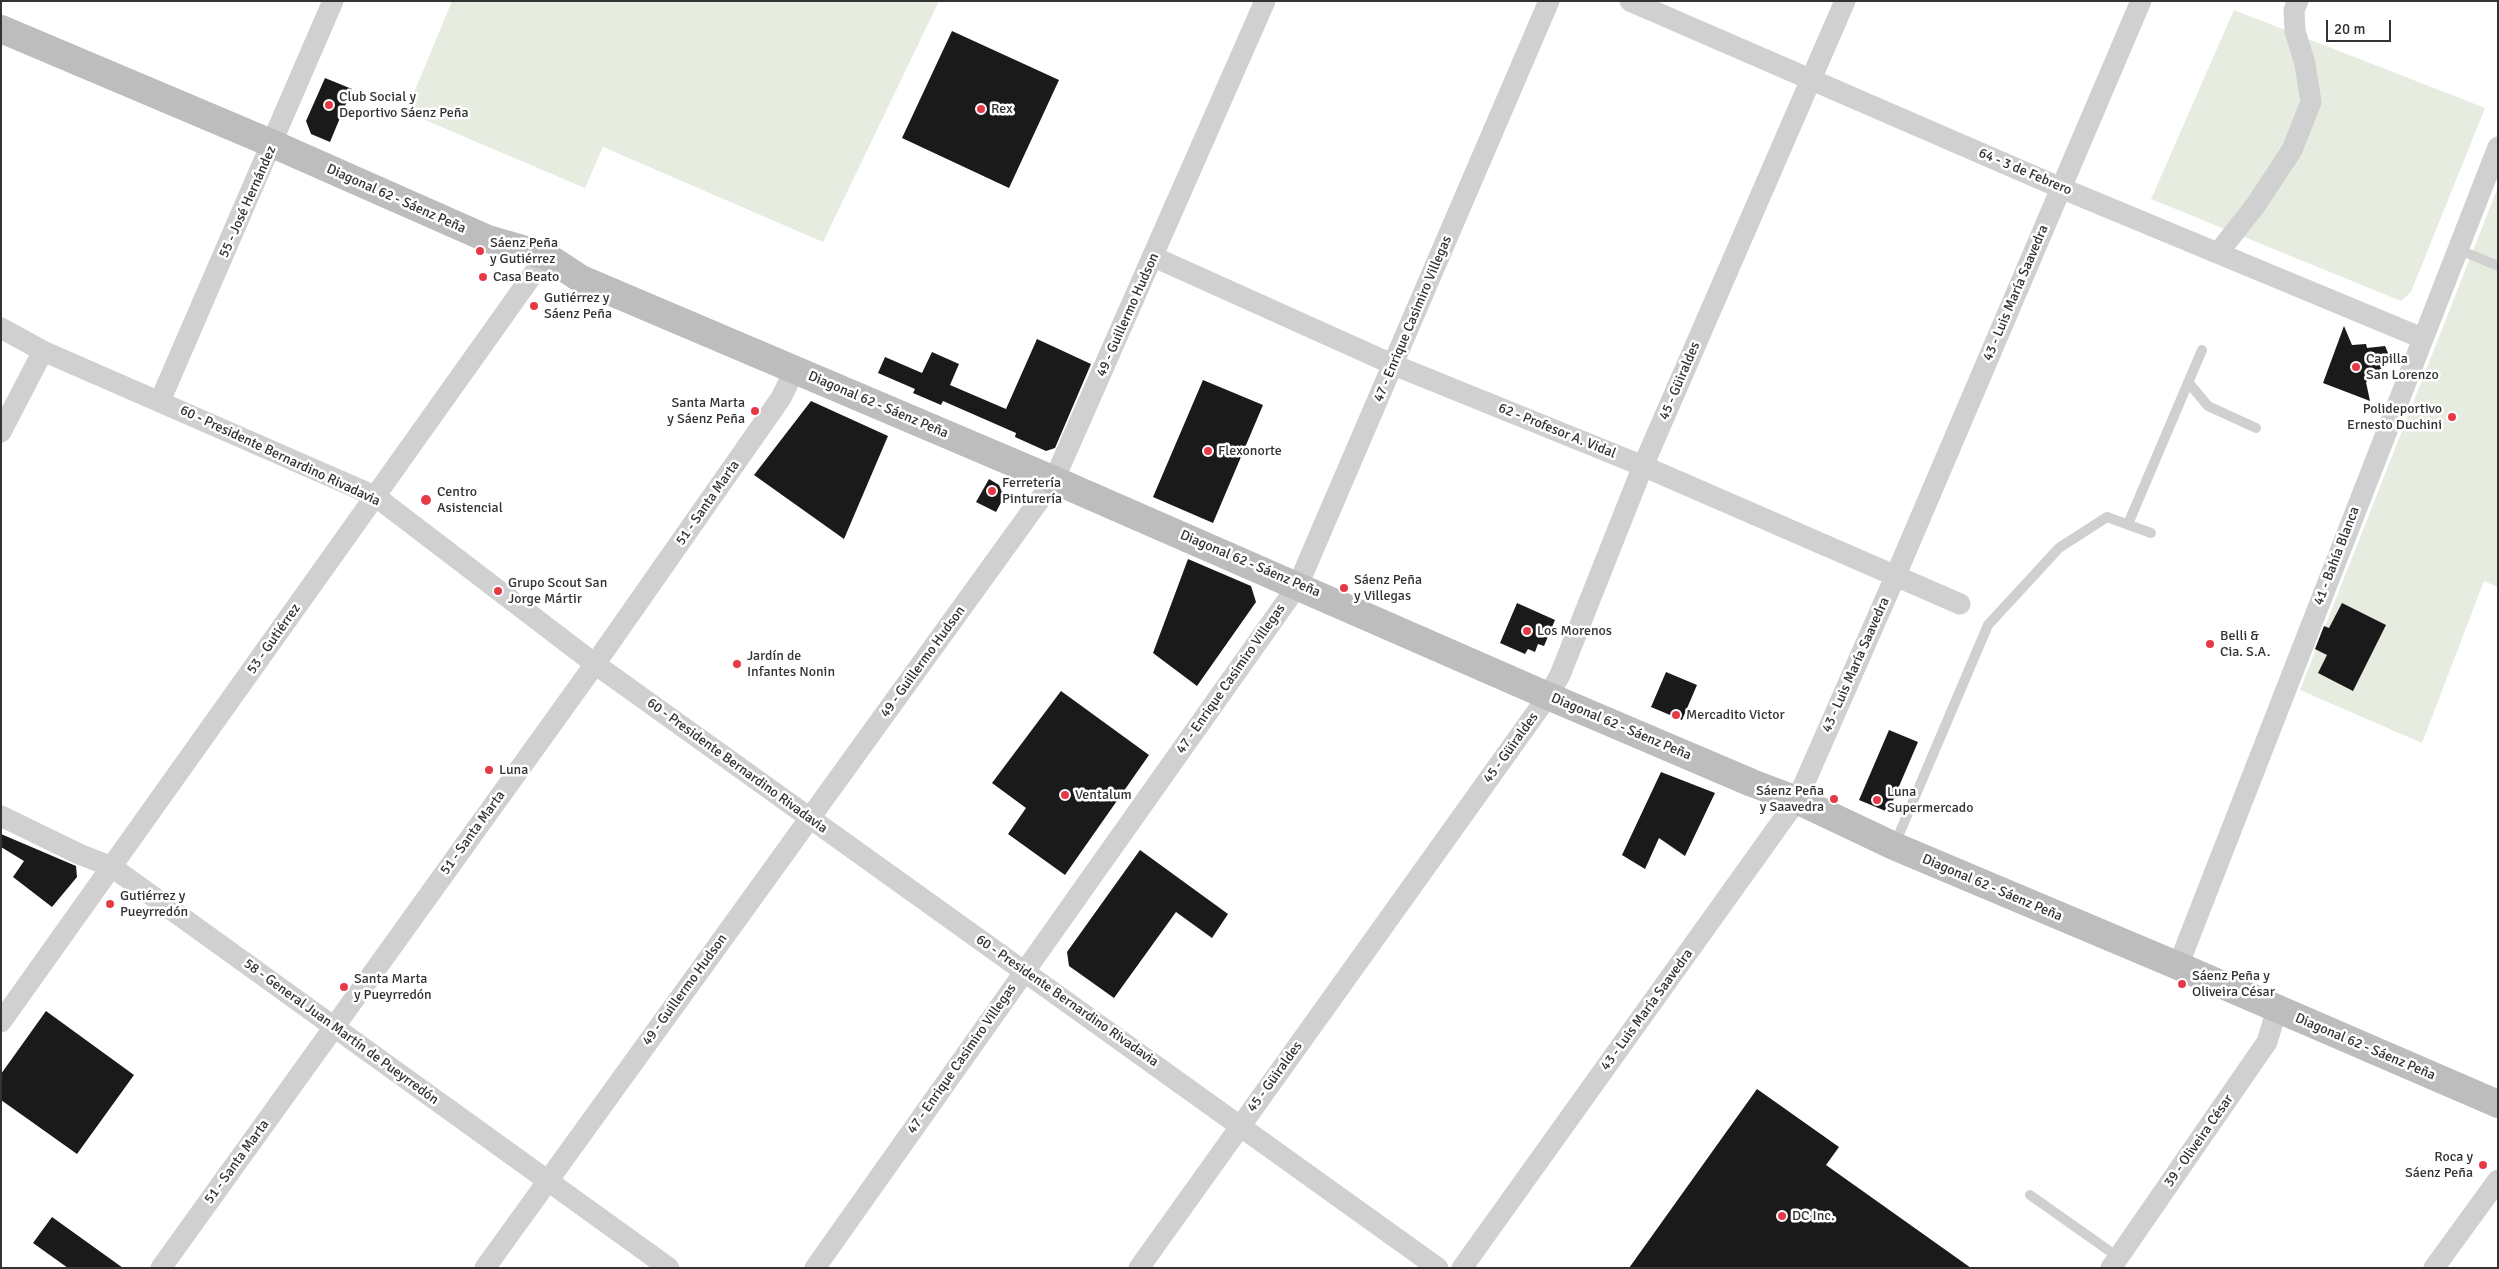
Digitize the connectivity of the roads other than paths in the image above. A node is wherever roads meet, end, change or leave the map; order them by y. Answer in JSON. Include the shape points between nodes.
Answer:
{"nodes":[{"id":1,"x":333,"y":1,"type":"edge"},
{"id":2,"x":1265,"y":1,"type":"edge"},
{"id":3,"x":1549,"y":1,"type":"edge"},
{"id":4,"x":1630,"y":1,"type":"edge"},
{"id":5,"x":1845,"y":1,"type":"edge"},
{"id":6,"x":2140,"y":1,"type":"edge"},
{"id":7,"x":2298,"y":1,"type":"edge"},
{"id":8,"x":1,"y":29,"type":"edge"},
{"id":9,"x":1811,"y":79,"type":"junction"},
{"id":10,"x":273,"y":144,"type":"junction"},
{"id":11,"x":2498,"y":147,"type":"edge"},
{"id":12,"x":2062,"y":188,"type":"junction"},
{"id":13,"x":2457,"y":249,"type":"junction"},
{"id":14,"x":2218,"y":253,"type":"junction"},
{"id":15,"x":546,"y":256,"type":"junction"},
{"id":16,"x":1154,"y":257,"type":"junction"},
{"id":17,"x":2498,"y":266,"type":"edge"},
{"id":18,"x":1,"y":328,"type":"edge"},
{"id":19,"x":2422,"y":338,"type":"junction"},
{"id":20,"x":2202,"y":350,"type":"dead end"},
{"id":21,"x":43,"y":351,"type":"junction"},
{"id":22,"x":1394,"y":365,"type":"junction"},
{"id":23,"x":794,"y":369,"type":"junction"},
{"id":24,"x":2188,"y":382,"type":"junction"},
{"id":25,"x":160,"y":401,"type":"junction"},
{"id":26,"x":2256,"y":428,"type":"dead end"},
{"id":27,"x":1,"y":432,"type":"edge"},
{"id":28,"x":1643,"y":466,"type":"junction"},
{"id":29,"x":1054,"y":480,"type":"junction"},
{"id":30,"x":375,"y":496,"type":"junction"},
{"id":31,"x":2128,"y":524,"type":"junction"},
{"id":32,"x":2150,"y":533,"type":"dead end"},
{"id":33,"x":1896,"y":577,"type":"junction"},
{"id":34,"x":1298,"y":585,"type":"junction"},
{"id":35,"x":1960,"y":604,"type":"dead end"},
{"id":36,"x":595,"y":664,"type":"junction"},
{"id":37,"x":1548,"y":696,"type":"junction"},
{"id":38,"x":1797,"y":800,"type":"junction"},
{"id":39,"x":1,"y":816,"type":"edge"},
{"id":40,"x":810,"y":818,"type":"junction"},
{"id":41,"x":1894,"y":846,"type":"junction"},
{"id":42,"x":112,"y":867,"type":"junction"},
{"id":43,"x":2178,"y":966,"type":"junction"},
{"id":44,"x":1024,"y":971,"type":"junction"},
{"id":45,"x":2277,"y":1009,"type":"junction"},
{"id":46,"x":1,"y":1022,"type":"edge"},
{"id":47,"x":334,"y":1027,"type":"junction"},
{"id":48,"x":2498,"y":1104,"type":"edge"},
{"id":49,"x":1241,"y":1125,"type":"junction"},
{"id":50,"x":2498,"y":1180,"type":"edge"},
{"id":51,"x":547,"y":1181,"type":"junction"},
{"id":52,"x":2030,"y":1195,"type":"dead end"},
{"id":53,"x":2121,"y":1264,"type":"edge"},
{"id":54,"x":161,"y":1268,"type":"edge"},
{"id":55,"x":485,"y":1268,"type":"edge"},
{"id":56,"x":669,"y":1268,"type":"edge"},
{"id":57,"x":815,"y":1268,"type":"edge"},
{"id":58,"x":1139,"y":1268,"type":"edge"},
{"id":59,"x":1438,"y":1268,"type":"edge"},
{"id":60,"x":1462,"y":1268,"type":"edge"},
{"id":61,"x":2434,"y":1268,"type":"edge"}],
"edges":[{"from":1,"to":10,"type":"street","name":"55 - José Hernández"},
{"from":2,"to":16,"type":"street","name":"49 - Guillermo Hudson"},
{"from":3,"to":22,"type":"street","name":"47 - Enrique Casimiro Villegas"},
{"from":4,"to":9,"type":"street","name":"64 - 3 de Febrero"},
{"from":5,"to":9,"type":"street","name":"45 - Güiraldes"},
{"from":6,"to":12,"type":"street","name":"43 - Luis María Saavedra"},
{"from":7,"to":14,"type":"street","via":[[2294,10],[2295,31],[2305,64],[2311,102],[2292,150],[2255,206]]},
{"from":8,"to":10,"type":"street","name":"Diagonal 62 - Sáenz Peña"},
{"from":9,"to":12,"type":"street","name":"64 - 3 de Febrero"},
{"from":9,"to":28,"type":"street","name":"45 - Güiraldes"},
{"from":10,"to":15,"type":"street","name":"Diagonal 62 - Sáenz Peña","via":[[488,239]]},
{"from":10,"to":25,"type":"street","name":"55 - José Hernández"},
{"from":11,"to":13,"type":"street","name":"41 - Bahía Blanca"},
{"from":12,"to":14,"type":"street","name":"64 - 3 de Febrero"},
{"from":12,"to":33,"type":"street","name":"43 - Luis María Saavedra"},
{"from":13,"to":17,"type":"lane"},
{"from":13,"to":19,"type":"street","name":"41 - Bahía Blanca"},
{"from":14,"to":19,"type":"street","name":"64 - 3 de Febrero"},
{"from":15,"to":23,"type":"street","name":"Diagonal 62 - Sáenz Peña","via":[[581,279]]},
{"from":15,"to":30,"type":"street","name":"53 - Gutiérrez"},
{"from":16,"to":22,"type":"street","name":"62 - Profesor A. Vidal"},
{"from":16,"to":29,"type":"street","name":"49 - Guillermo Hudson"},
{"from":18,"to":21,"type":"street","name":"60 - Presidente Bernardino Rivadavia"},
{"from":19,"to":43,"type":"street","name":"41 - Bahía Blanca"},
{"from":20,"to":24,"type":"lane"},
{"from":21,"to":25,"type":"street","name":"60 - Presidente Bernardino Rivadavia"},
{"from":21,"to":27,"type":"street"},
{"from":22,"to":28,"type":"street","name":"62 - Profesor A. Vidal"},
{"from":22,"to":34,"type":"street","name":"47 - Enrique Casimiro Villegas"},
{"from":23,"to":29,"type":"street","name":"Diagonal 62 - Sáenz Peña"},
{"from":23,"to":36,"type":"street","name":"51 - Santa Marta","via":[[781,398]]},
{"from":24,"to":26,"type":"lane","via":[[2208,406]]},
{"from":24,"to":31,"type":"lane"},
{"from":25,"to":30,"type":"street","name":"60 - Presidente Bernardino Rivadavia"},
{"from":28,"to":33,"type":"street","name":"62 - Profesor A. Vidal"},
{"from":28,"to":37,"type":"street","name":"45 - Güiraldes","via":[[1560,675]]},
{"from":29,"to":34,"type":"street","name":"Diagonal 62 - Sáenz Peña"},
{"from":29,"to":40,"type":"street","name":"49 - Guillermo Hudson"},
{"from":30,"to":36,"type":"street","name":"60 - Presidente Bernardino Rivadavia"},
{"from":30,"to":42,"type":"street","name":"53 - Gutiérrez"},
{"from":31,"to":32,"type":"lane"},
{"from":31,"to":41,"type":"lane","via":[[2107,517],[2059,548],[1988,625]]},
{"from":33,"to":35,"type":"street","name":"62 - Profesor A. Vidal"},
{"from":33,"to":38,"type":"street","name":"43 - Luis María Saavedra"},
{"from":34,"to":37,"type":"street","name":"Diagonal 62 - Sáenz Peña"},
{"from":34,"to":44,"type":"street","name":"47 - Enrique Casimiro Villegas"},
{"from":36,"to":40,"type":"street","name":"60 - Presidente Bernardino Rivadavia"},
{"from":36,"to":47,"type":"street","name":"51 - Santa Marta"},
{"from":37,"to":38,"type":"street","name":"Diagonal 62 - Sáenz Peña"},
{"from":37,"to":49,"type":"street","name":"45 - Güiraldes"},
{"from":38,"to":41,"type":"street","name":"Diagonal 62 - Sáenz Peña"},
{"from":38,"to":60,"type":"street","name":"43 - Luis María Saavedra"},
{"from":39,"to":42,"type":"street","name":"58 - General Juan Martín de Pueyrredón"},
{"from":40,"to":44,"type":"street","name":"60 - Presidente Bernardino Rivadavia"},
{"from":40,"to":51,"type":"street","name":"49 - Guillermo Hudson"},
{"from":41,"to":43,"type":"street","name":"Diagonal 62 - Sáenz Peña"},
{"from":42,"to":46,"type":"street","name":"53 - Gutiérrez"},
{"from":42,"to":47,"type":"street","name":"58 - General Juan Martín de Pueyrredón"},
{"from":43,"to":45,"type":"street","name":"Diagonal 62 - Sáenz Peña"},
{"from":44,"to":49,"type":"street","name":"60 - Presidente Bernardino Rivadavia"},
{"from":44,"to":57,"type":"street","name":"47 - Enrique Casimiro Villegas"},
{"from":45,"to":48,"type":"street","name":"Diagonal 62 - Sáenz Peña"},
{"from":45,"to":53,"type":"street","name":"39 - Oliveira César","via":[[2267,1042]]},
{"from":47,"to":51,"type":"street","name":"58 - General Juan Martín de Pueyrredón"},
{"from":47,"to":54,"type":"street","name":"51 - Santa Marta"},
{"from":49,"to":58,"type":"street","name":"45 - Güiraldes"},
{"from":49,"to":59,"type":"street","name":"60 - Presidente Bernardino Rivadavia"},
{"from":50,"to":61,"type":"street"},
{"from":51,"to":55,"type":"street","name":"49 - Guillermo Hudson"},
{"from":51,"to":56,"type":"street","name":"58 - General Juan Martín de Pueyrredón"},
{"from":52,"to":53,"type":"lane"}]}
